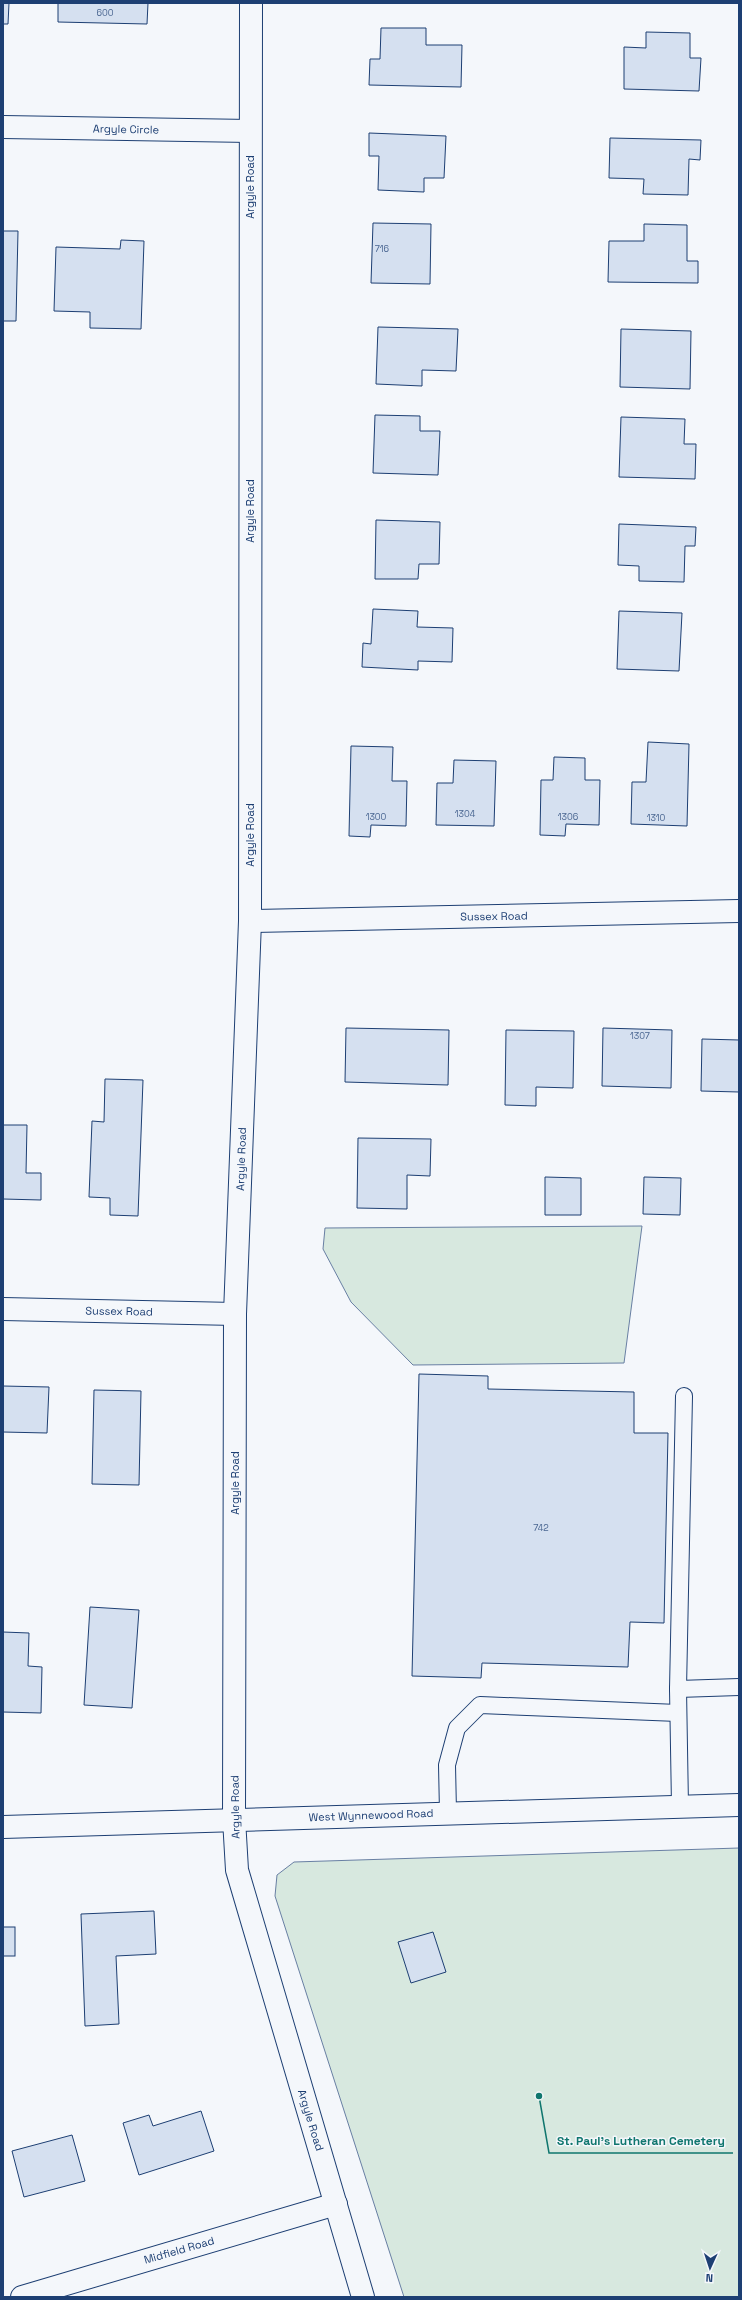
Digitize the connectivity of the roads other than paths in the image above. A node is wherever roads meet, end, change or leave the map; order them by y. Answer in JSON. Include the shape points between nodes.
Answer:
{"nodes":[{"id":1,"x":251,"y":3,"type":"edge"},
{"id":2,"x":3,"y":127,"type":"edge"},
{"id":3,"x":250,"y":131,"type":"junction"},
{"id":4,"x":739,"y":911,"type":"edge"},
{"id":5,"x":250,"y":921,"type":"junction"},
{"id":6,"x":3,"y":1309,"type":"edge"},
{"id":7,"x":235,"y":1314,"type":"junction"},
{"id":8,"x":684,"y":1396,"type":"dead end"},
{"id":9,"x":739,"y":1687,"type":"edge"},
{"id":10,"x":678,"y":1689,"type":"junction"},
{"id":11,"x":678,"y":1713,"type":"junction"},
{"id":12,"x":739,"y":1804,"type":"edge"},
{"id":13,"x":680,"y":1806,"type":"junction"},
{"id":14,"x":448,"y":1812,"type":"junction"},
{"id":15,"x":234,"y":1819,"type":"junction"},
{"id":16,"x":3,"y":1827,"type":"edge"},
{"id":17,"x":336,"y":2204,"type":"junction"},
{"id":18,"x":22,"y":2297,"type":"edge"},
{"id":19,"x":363,"y":2297,"type":"edge"}],
"edges":[{"from":1,"to":3,"type":"street","name":"Argyle Road"},
{"from":2,"to":3,"type":"street","name":"Argyle Circle"},
{"from":3,"to":5,"type":"street","name":"Argyle Road"},
{"from":4,"to":5,"type":"street","name":"Sussex Road"},
{"from":5,"to":7,"type":"street","name":"Argyle Road"},
{"from":6,"to":7,"type":"street","name":"Sussex Road"},
{"from":7,"to":15,"type":"street","name":"Argyle Road"},
{"from":8,"to":10,"type":"lane"},
{"from":9,"to":10,"type":"lane"},
{"from":10,"to":11,"type":"lane"},
{"from":11,"to":13,"type":"lane"},
{"from":11,"to":14,"type":"lane","via":[[480,1705],[457,1728],[447,1765]]},
{"from":12,"to":13,"type":"street","name":"West Wynnewood Road"},
{"from":13,"to":14,"type":"street","name":"West Wynnewood Road"},
{"from":14,"to":15,"type":"street","name":"West Wynnewood Road"},
{"from":15,"to":16,"type":"street","name":"West Wynnewood Road"},
{"from":15,"to":17,"type":"street","name":"Argyle Road","via":[[237,1870]]},
{"from":17,"to":18,"type":"street","name":"Midfield Road"},
{"from":17,"to":19,"type":"street","name":"Argyle Road"}]}
